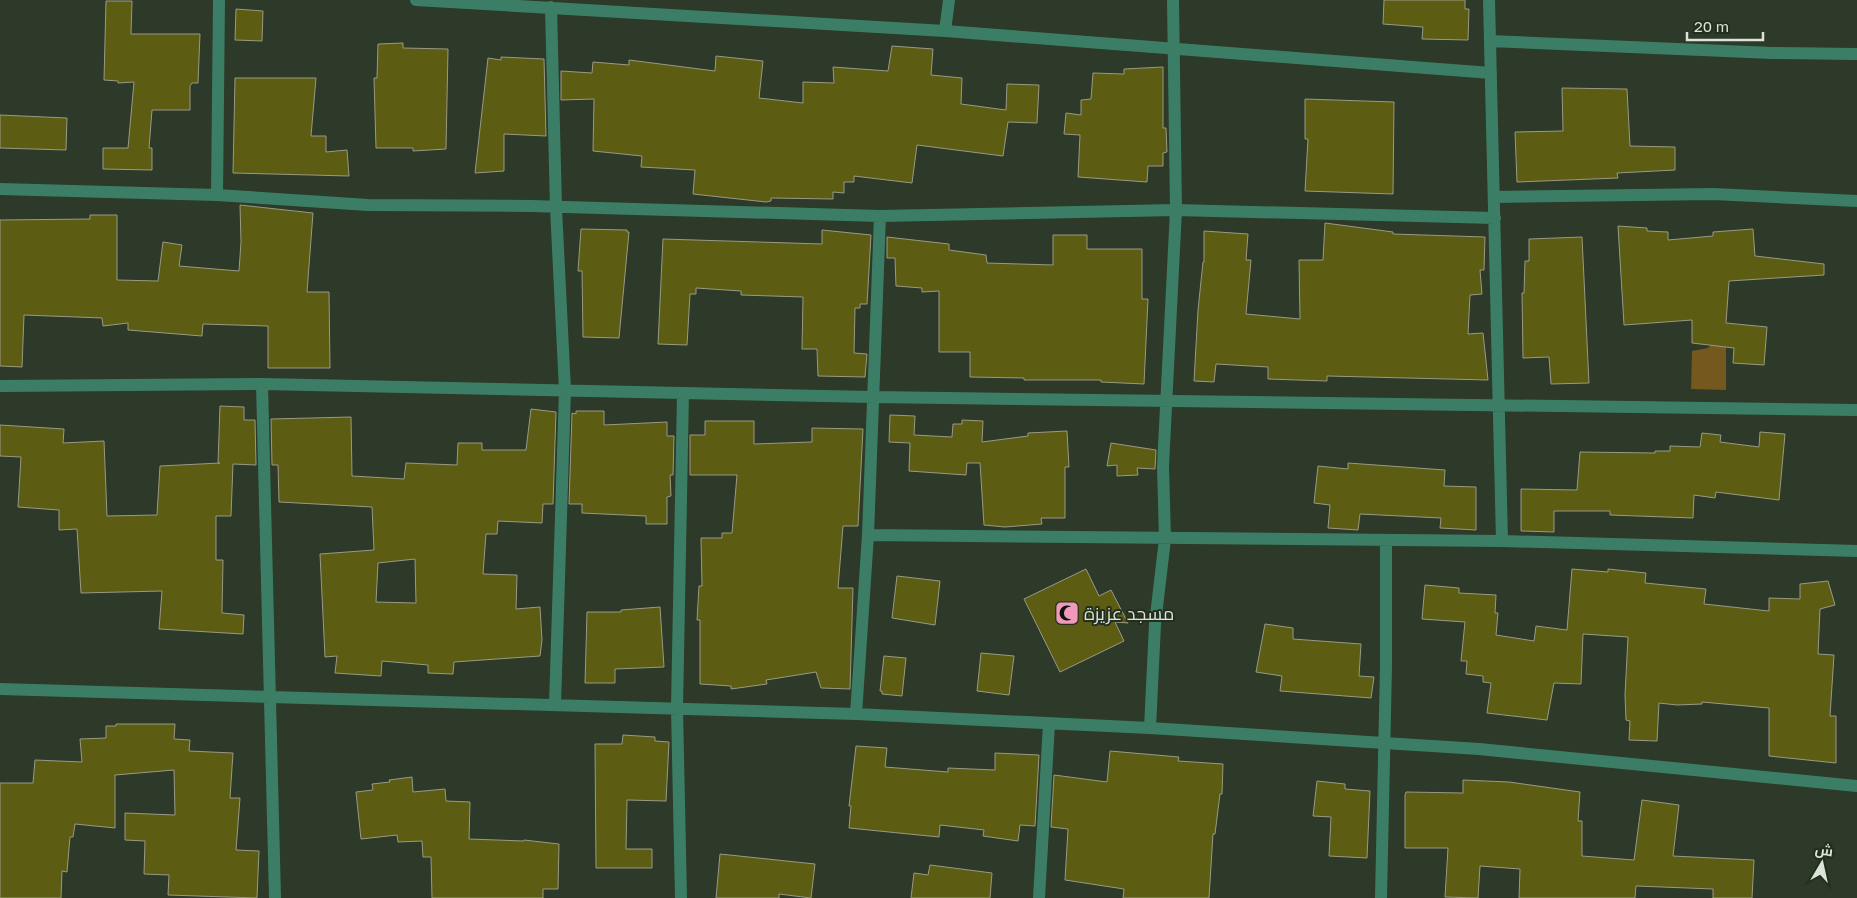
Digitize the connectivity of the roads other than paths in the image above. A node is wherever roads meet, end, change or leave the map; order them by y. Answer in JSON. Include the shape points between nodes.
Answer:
{"nodes":[{"id":1,"x":219,"y":0,"type":"edge"},
{"id":2,"x":423,"y":0,"type":"edge"},
{"id":3,"x":949,"y":0,"type":"edge"},
{"id":4,"x":1173,"y":0,"type":"edge"},
{"id":5,"x":1489,"y":0,"type":"edge"},
{"id":6,"x":551,"y":7,"type":"junction"},
{"id":7,"x":945,"y":31,"type":"junction"},
{"id":8,"x":1490,"y":41,"type":"junction"},
{"id":9,"x":1174,"y":50,"type":"junction"},
{"id":10,"x":1857,"y":54,"type":"edge"},
{"id":11,"x":1491,"y":73,"type":"junction"},
{"id":12,"x":0,"y":189,"type":"edge"},
{"id":13,"x":217,"y":195,"type":"junction"},
{"id":14,"x":1495,"y":197,"type":"junction"},
{"id":15,"x":1857,"y":200,"type":"edge"},
{"id":16,"x":556,"y":208,"type":"junction"},
{"id":17,"x":1176,"y":210,"type":"junction"},
{"id":18,"x":880,"y":216,"type":"junction"},
{"id":19,"x":1495,"y":218,"type":"junction"},
{"id":20,"x":262,"y":384,"type":"junction"},
{"id":21,"x":0,"y":386,"type":"edge"},
{"id":22,"x":565,"y":390,"type":"junction"},
{"id":23,"x":683,"y":393,"type":"junction"},
{"id":24,"x":873,"y":397,"type":"junction"},
{"id":25,"x":1168,"y":401,"type":"junction"},
{"id":26,"x":1499,"y":405,"type":"junction"},
{"id":27,"x":1857,"y":410,"type":"edge"},
{"id":28,"x":868,"y":535,"type":"junction"},
{"id":29,"x":1164,"y":539,"type":"junction"},
{"id":30,"x":1386,"y":540,"type":"junction"},
{"id":31,"x":1502,"y":541,"type":"junction"},
{"id":32,"x":1857,"y":551,"type":"edge"},
{"id":33,"x":0,"y":689,"type":"edge"},
{"id":34,"x":270,"y":697,"type":"junction"},
{"id":35,"x":555,"y":704,"type":"junction"},
{"id":36,"x":677,"y":708,"type":"junction"},
{"id":37,"x":856,"y":714,"type":"junction"},
{"id":38,"x":1050,"y":724,"type":"junction"},
{"id":39,"x":1150,"y":728,"type":"junction"},
{"id":40,"x":1382,"y":743,"type":"junction"},
{"id":41,"x":1857,"y":786,"type":"edge"},
{"id":42,"x":275,"y":898,"type":"edge"},
{"id":43,"x":681,"y":898,"type":"edge"},
{"id":44,"x":1040,"y":898,"type":"edge"},
{"id":45,"x":1381,"y":898,"type":"edge"}],
"edges":[{"from":1,"to":13,"type":"street"},
{"from":2,"to":6,"type":"street"},
{"from":3,"to":7,"type":"street"},
{"from":4,"to":9,"type":"street"},
{"from":5,"to":8,"type":"street"},
{"from":6,"to":7,"type":"street"},
{"from":6,"to":16,"type":"street"},
{"from":7,"to":9,"type":"street"},
{"from":8,"to":10,"type":"street"},
{"from":8,"to":11,"type":"street"},
{"from":9,"to":11,"type":"street"},
{"from":9,"to":17,"type":"street"},
{"from":11,"to":14,"type":"street"},
{"from":12,"to":13,"type":"street"},
{"from":13,"to":16,"type":"street","via":[[368,206]]},
{"from":14,"to":15,"type":"street","via":[[1714,194]]},
{"from":14,"to":19,"type":"street"},
{"from":16,"to":18,"type":"street"},
{"from":16,"to":22,"type":"street"},
{"from":17,"to":18,"type":"street"},
{"from":17,"to":19,"type":"street"},
{"from":17,"to":25,"type":"street"},
{"from":18,"to":24,"type":"street"},
{"from":19,"to":26,"type":"street"},
{"from":20,"to":21,"type":"street"},
{"from":20,"to":22,"type":"street"},
{"from":20,"to":34,"type":"street"},
{"from":22,"to":23,"type":"street"},
{"from":22,"to":35,"type":"street"},
{"from":23,"to":24,"type":"street"},
{"from":23,"to":36,"type":"street"},
{"from":24,"to":25,"type":"street"},
{"from":24,"to":28,"type":"street"},
{"from":25,"to":26,"type":"street"},
{"from":25,"to":29,"type":"street","via":[[1163,466]]},
{"from":26,"to":27,"type":"street"},
{"from":26,"to":31,"type":"street"},
{"from":28,"to":29,"type":"street"},
{"from":28,"to":37,"type":"street"},
{"from":29,"to":30,"type":"street"},
{"from":29,"to":39,"type":"street","via":[[1155,624]]},
{"from":30,"to":31,"type":"street"},
{"from":30,"to":40,"type":"street"},
{"from":31,"to":32,"type":"street"},
{"from":33,"to":34,"type":"street"},
{"from":34,"to":35,"type":"street"},
{"from":34,"to":42,"type":"street"},
{"from":35,"to":36,"type":"street"},
{"from":36,"to":37,"type":"street"},
{"from":36,"to":43,"type":"street"},
{"from":37,"to":38,"type":"street"},
{"from":38,"to":39,"type":"street"},
{"from":38,"to":44,"type":"street"},
{"from":39,"to":40,"type":"street"},
{"from":40,"to":41,"type":"street"},
{"from":40,"to":45,"type":"street"}]}
